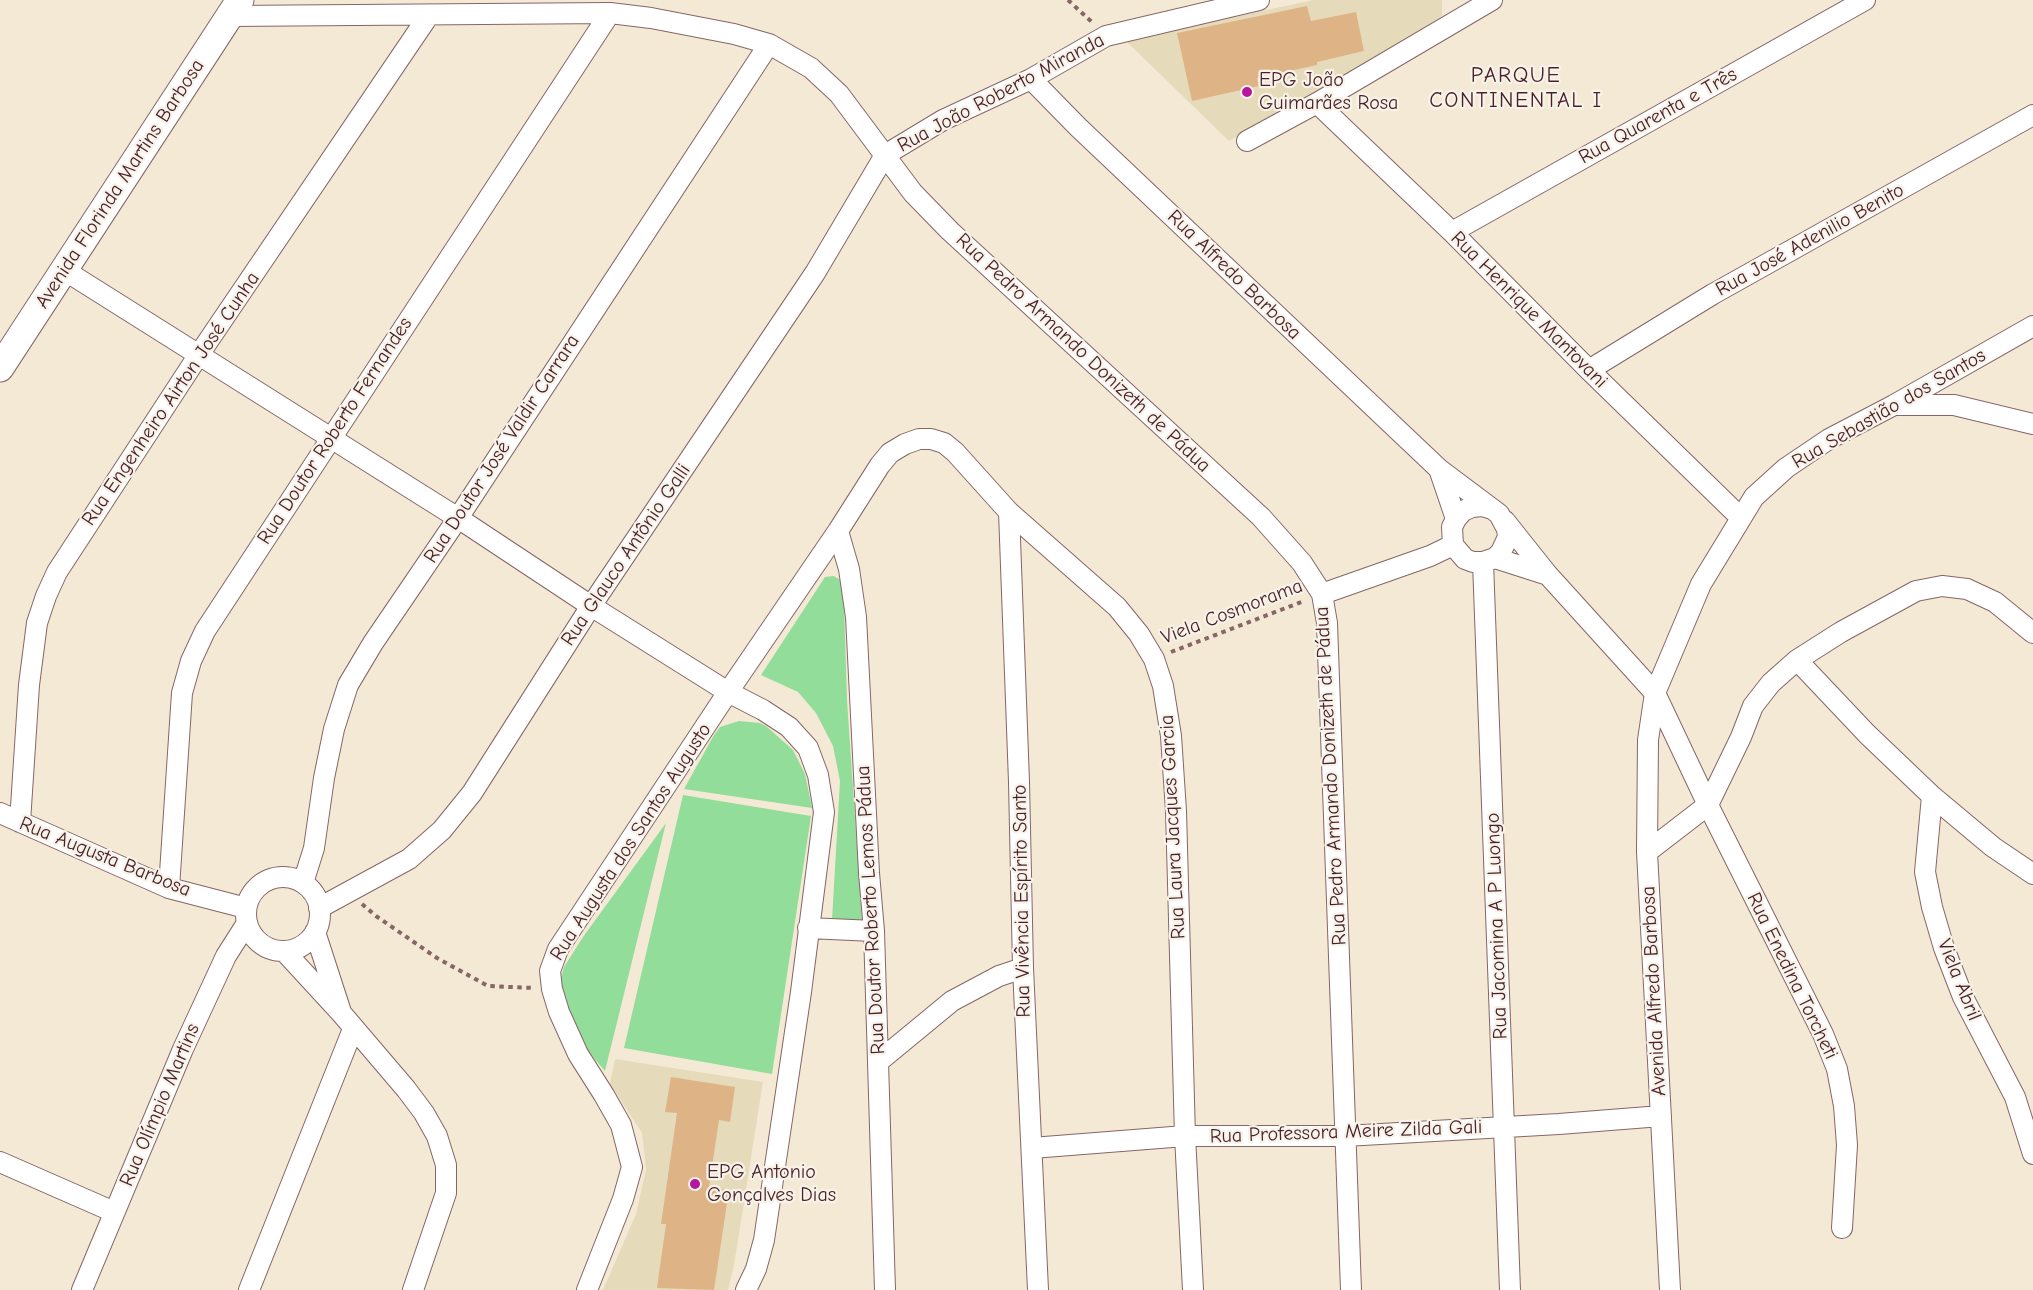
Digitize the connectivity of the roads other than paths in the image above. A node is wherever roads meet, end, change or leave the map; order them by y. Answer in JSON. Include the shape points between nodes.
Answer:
{"nodes":[{"id":1,"x":1259,"y":0,"type":"edge"},
{"id":2,"x":1492,"y":0,"type":"edge"},
{"id":3,"x":1865,"y":0,"type":"edge"},
{"id":4,"x":234,"y":8,"type":"edge"},
{"id":5,"x":1456,"y":10,"type":"edge"},
{"id":6,"x":610,"y":13,"type":"junction"},
{"id":7,"x":429,"y":15,"type":"junction"},
{"id":8,"x":769,"y":44,"type":"junction"},
{"id":9,"x":1031,"y":79,"type":"junction"},
{"id":10,"x":1317,"y":103,"type":"junction"},
{"id":11,"x":2033,"y":115,"type":"edge"},
{"id":12,"x":1247,"y":141,"type":"dead end"},
{"id":13,"x":885,"y":155,"type":"junction"},
{"id":14,"x":1452,"y":232,"type":"junction"},
{"id":15,"x":64,"y":270,"type":"junction"},
{"id":16,"x":2033,"y":326,"type":"edge"},
{"id":17,"x":198,"y":356,"type":"junction"},
{"id":18,"x":0,"y":368,"type":"edge"},
{"id":19,"x":1589,"y":370,"type":"junction"},
{"id":20,"x":1894,"y":405,"type":"junction"},
{"id":21,"x":2033,"y":424,"type":"edge"},
{"id":22,"x":331,"y":439,"type":"junction"},
{"id":23,"x":919,"y":440,"type":"joint"},
{"id":24,"x":1439,"y":469,"type":"junction"},
{"id":25,"x":1009,"y":512,"type":"junction"},
{"id":26,"x":1498,"y":515,"type":"junction"},
{"id":27,"x":1740,"y":517,"type":"junction"},
{"id":28,"x":458,"y":518,"type":"junction"},
{"id":29,"x":1456,"y":519,"type":"junction"},
{"id":30,"x":838,"y":531,"type":"junction"},
{"id":31,"x":1453,"y":545,"type":"junction"},
{"id":32,"x":1489,"y":560,"type":"junction"},
{"id":33,"x":1548,"y":575,"type":"junction"},
{"id":34,"x":1322,"y":594,"type":"junction"},
{"id":35,"x":591,"y":606,"type":"junction"},
{"id":36,"x":2033,"y":633,"type":"edge"},
{"id":37,"x":1797,"y":660,"type":"junction"},
{"id":38,"x":1655,"y":693,"type":"junction"},
{"id":39,"x":736,"y":696,"type":"junction"},
{"id":40,"x":1932,"y":796,"type":"junction"},
{"id":41,"x":1708,"y":805,"type":"junction"},
{"id":42,"x":0,"y":813,"type":"edge"},
{"id":43,"x":20,"y":822,"type":"junction"},
{"id":44,"x":1647,"y":852,"type":"junction"},
{"id":45,"x":2033,"y":874,"type":"edge"},
{"id":46,"x":303,"y":884,"type":"junction"},
{"id":47,"x":169,"y":888,"type":"junction"},
{"id":48,"x":319,"y":908,"type":"junction"},
{"id":49,"x":246,"y":916,"type":"junction"},
{"id":50,"x":808,"y":928,"type":"junction"},
{"id":51,"x":874,"y":931,"type":"junction"},
{"id":52,"x":315,"y":932,"type":"junction"},
{"id":53,"x":284,"y":951,"type":"junction"},
{"id":54,"x":1023,"y":968,"type":"junction"},
{"id":55,"x":347,"y":1021,"type":"junction"},
{"id":56,"x":878,"y":1062,"type":"junction"},
{"id":57,"x":1660,"y":1116,"type":"junction"},
{"id":58,"x":1504,"y":1127,"type":"junction"},
{"id":59,"x":1185,"y":1136,"type":"junction"},
{"id":60,"x":1345,"y":1136,"type":"junction"},
{"id":61,"x":1032,"y":1148,"type":"junction"},
{"id":62,"x":2033,"y":1154,"type":"edge"},
{"id":63,"x":0,"y":1162,"type":"edge"},
{"id":64,"x":114,"y":1212,"type":"junction"},
{"id":65,"x":1842,"y":1227,"type":"dead end"},
{"id":66,"x":82,"y":1290,"type":"edge"},
{"id":67,"x":249,"y":1290,"type":"edge"},
{"id":68,"x":413,"y":1290,"type":"edge"},
{"id":69,"x":587,"y":1290,"type":"edge"},
{"id":70,"x":746,"y":1290,"type":"edge"},
{"id":71,"x":885,"y":1290,"type":"edge"},
{"id":72,"x":1038,"y":1290,"type":"edge"},
{"id":73,"x":1193,"y":1290,"type":"edge"},
{"id":74,"x":1351,"y":1290,"type":"edge"},
{"id":75,"x":1510,"y":1290,"type":"edge"},
{"id":76,"x":1670,"y":1290,"type":"edge"}],
"edges":[{"from":1,"to":9,"type":"street","name":"Rua João Roberto Miranda","via":[[1106,36]]},
{"from":2,"to":5,"type":"street"},
{"from":3,"to":14,"type":"street","name":"Rua Quarenta e Três"},
{"from":4,"to":7,"type":"street"},
{"from":4,"to":15,"type":"main road","name":"Avenida Florinda Martins Barbosa"},
{"from":5,"to":10,"type":"street"},
{"from":6,"to":7,"type":"street"},
{"from":6,"to":8,"type":"street","via":[[734,34]]},
{"from":6,"to":22,"type":"street","name":"Rua Doutor Roberto Fernandes"},
{"from":7,"to":17,"type":"street","name":"Rua Engenheiro Airton José Cunha"},
{"from":8,"to":13,"type":"street","via":[[811,68],[839,94]]},
{"from":8,"to":28,"type":"street","name":"Rua Doutor José Valdir Carrara"},
{"from":9,"to":13,"type":"street","name":"Rua João Roberto Miranda","via":[[943,120]]},
{"from":9,"to":24,"type":"street","name":"Rua Alfredo Barbosa"},
{"from":10,"to":12,"type":"street"},
{"from":10,"to":14,"type":"street","name":"Rua Henrique Mantovani"},
{"from":11,"to":19,"type":"street","name":"Rua José Adenilio Benito","via":[[1713,294]]},
{"from":13,"to":34,"type":"street","name":"Rua Pedro Armando Donizeth de Pádua","via":[[913,193],[950,231],[1261,517],[1302,563]]},
{"from":13,"to":35,"type":"street","name":"Rua Glauco Antônio Galli","via":[[815,273]]},
{"from":14,"to":19,"type":"street","name":"Rua Henrique Mantovani"},
{"from":15,"to":17,"type":"street"},
{"from":15,"to":18,"type":"main road","name":"Avenida Florinda Martins Barbosa"},
{"from":16,"to":20,"type":"street","name":"Rua Sebastião dos Santos"},
{"from":17,"to":22,"type":"street"},
{"from":17,"to":43,"type":"street","name":"Rua Engenheiro Airton José Cunha","via":[[57,572],[46,596],[37,623],[29,685]]},
{"from":19,"to":27,"type":"street","name":"Rua Henrique Mantovani"},
{"from":20,"to":21,"type":"street","via":[[1954,405]]},
{"from":20,"to":27,"type":"street","name":"Rua Sebastião dos Santos","via":[[1829,439],[1786,468],[1754,497]]},
{"from":22,"to":28,"type":"street"},
{"from":22,"to":47,"type":"street","name":"Rua Doutor Roberto Fernandes","via":[[205,631],[191,661],[182,693]]},
{"from":23,"to":25,"type":"street","name":"Rua Laura Jacques Garcia","via":[[944,443]]},
{"from":23,"to":30,"type":"street","name":"Rua Augusta dos Santos Augusto","via":[[905,444],[885,459]]},
{"from":24,"to":26,"type":"street","name":"Rua Alfredo Barbosa"},
{"from":24,"to":29,"type":"street","name":"Rua Alfredo Barbosa"},
{"from":25,"to":54,"type":"street","name":"Rua Vivência Espírito Santo"},
{"from":25,"to":59,"type":"street","name":"Rua Laura Jacques Garcia","via":[[1118,607],[1154,659],[1163,686],[1176,811]]},
{"from":26,"to":29,"type":"street","via":[[1482,506],[1463,511]]},
{"from":26,"to":32,"type":"street","via":[[1508,537]]},
{"from":26,"to":33,"type":"street","name":"Rua Alfredo Barbosa"},
{"from":27,"to":38,"type":"street","name":"Rua Sebastião dos Santos","via":[[1701,584]]},
{"from":28,"to":35,"type":"street"},
{"from":28,"to":46,"type":"street","name":"Rua Doutor José Valdir Carrara","via":[[348,685],[334,729],[314,848]]},
{"from":29,"to":31,"type":"street","via":[[1451,536]]},
{"from":30,"to":39,"type":"street","name":"Rua Augusta dos Santos Augusto"},
{"from":30,"to":51,"type":"street","name":"Rua Doutor Roberto Lemos Pádua","via":[[856,617]]},
{"from":31,"to":32,"type":"street","via":[[1465,559]]},
{"from":31,"to":34,"type":"street"},
{"from":32,"to":33,"type":"street"},
{"from":32,"to":58,"type":"street","name":"Rua Jacomina A P Luongo"},
{"from":33,"to":38,"type":"street","name":"Rua Alfredo Barbosa"},
{"from":34,"to":60,"type":"street","name":"Rua Pedro Armando Donizeth de Pádua","via":[[1327,622]]},
{"from":35,"to":39,"type":"street"},
{"from":35,"to":48,"type":"street","name":"Rua Glauco Antônio Galli","via":[[471,793],[442,830],[409,859]]},
{"from":36,"to":37,"type":"street","via":[[1995,602],[1967,590],[1942,586],[1916,591]]},
{"from":37,"to":40,"type":"street"},
{"from":37,"to":41,"type":"street","via":[[1771,682],[1753,706]]},
{"from":38,"to":41,"type":"street","name":"Rua Enedina Torcheti"},
{"from":38,"to":44,"type":"street","name":"Avenida Alfredo Barbosa","via":[[1648,740]]},
{"from":39,"to":50,"type":"street","via":[[789,727],[808,748],[818,775],[824,812]]},
{"from":39,"to":69,"type":"street","name":"Rua Augusta dos Santos Augusto","via":[[558,949],[550,970],[559,1012],[578,1054],[621,1125],[632,1167]]},
{"from":40,"to":45,"type":"street","via":[[1993,847]]},
{"from":40,"to":62,"type":"street","name":"Viela Abril","via":[[1925,872],[1932,908],[1963,997],[2015,1097]]},
{"from":41,"to":44,"type":"street"},
{"from":41,"to":65,"type":"street","name":"Rua Enedina Torcheti","via":[[1823,1034],[1837,1070],[1847,1145]]},
{"from":42,"to":43,"type":"street","name":"Rua Augusta Barbosa"},
{"from":43,"to":47,"type":"street","name":"Rua Augusta Barbosa"},
{"from":44,"to":57,"type":"street","name":"Avenida Alfredo Barbosa"},
{"from":46,"to":48,"type":"street","via":[[311,890]]},
{"from":46,"to":49,"type":"street","via":[[292,878],[268,880],[250,897]]},
{"from":47,"to":49,"type":"street","name":"Rua Augusta Barbosa"},
{"from":48,"to":52,"type":"street","via":[[320,921]]},
{"from":49,"to":53,"type":"street","via":[[252,935],[260,944]]},
{"from":49,"to":64,"type":"street","name":"Rua Olímpio Martins","via":[[183,1049]]},
{"from":50,"to":51,"type":"street"},
{"from":50,"to":70,"type":"street","via":[[764,1240]]},
{"from":51,"to":56,"type":"street","name":"Rua Doutor Roberto Lemos Pádua"},
{"from":52,"to":53,"type":"street","via":[[302,945]]},
{"from":52,"to":55,"type":"street"},
{"from":53,"to":55,"type":"street"},
{"from":54,"to":56,"type":"street","via":[[952,1001]]},
{"from":54,"to":61,"type":"street","name":"Rua Vivência Espírito Santo"},
{"from":55,"to":67,"type":"street"},
{"from":55,"to":68,"type":"street","via":[[424,1113],[437,1136],[446,1165],[446,1193]]},
{"from":56,"to":71,"type":"street","name":"Rua Doutor Roberto Lemos Pádua"},
{"from":57,"to":58,"type":"street","name":"Rua Professora Meire Zilda Gali"},
{"from":57,"to":76,"type":"street","name":"Avenida Alfredo Barbosa"},
{"from":58,"to":60,"type":"street","name":"Rua Professora Meire Zilda Gali"},
{"from":58,"to":75,"type":"street","name":"Rua Jacomina A P Luongo"},
{"from":59,"to":60,"type":"street","name":"Rua Professora Meire Zilda Gali"},
{"from":59,"to":61,"type":"street","name":"Rua Professora Meire Zilda Gali"},
{"from":59,"to":73,"type":"street","name":"Rua Laura Jacques Garcia"},
{"from":60,"to":74,"type":"street","name":"Rua Pedro Armando Donizeth de Pádua"},
{"from":61,"to":72,"type":"street","name":"Rua Vivência Espírito Santo"},
{"from":63,"to":64,"type":"street"},
{"from":64,"to":66,"type":"street","name":"Rua Olímpio Martins"}]}
